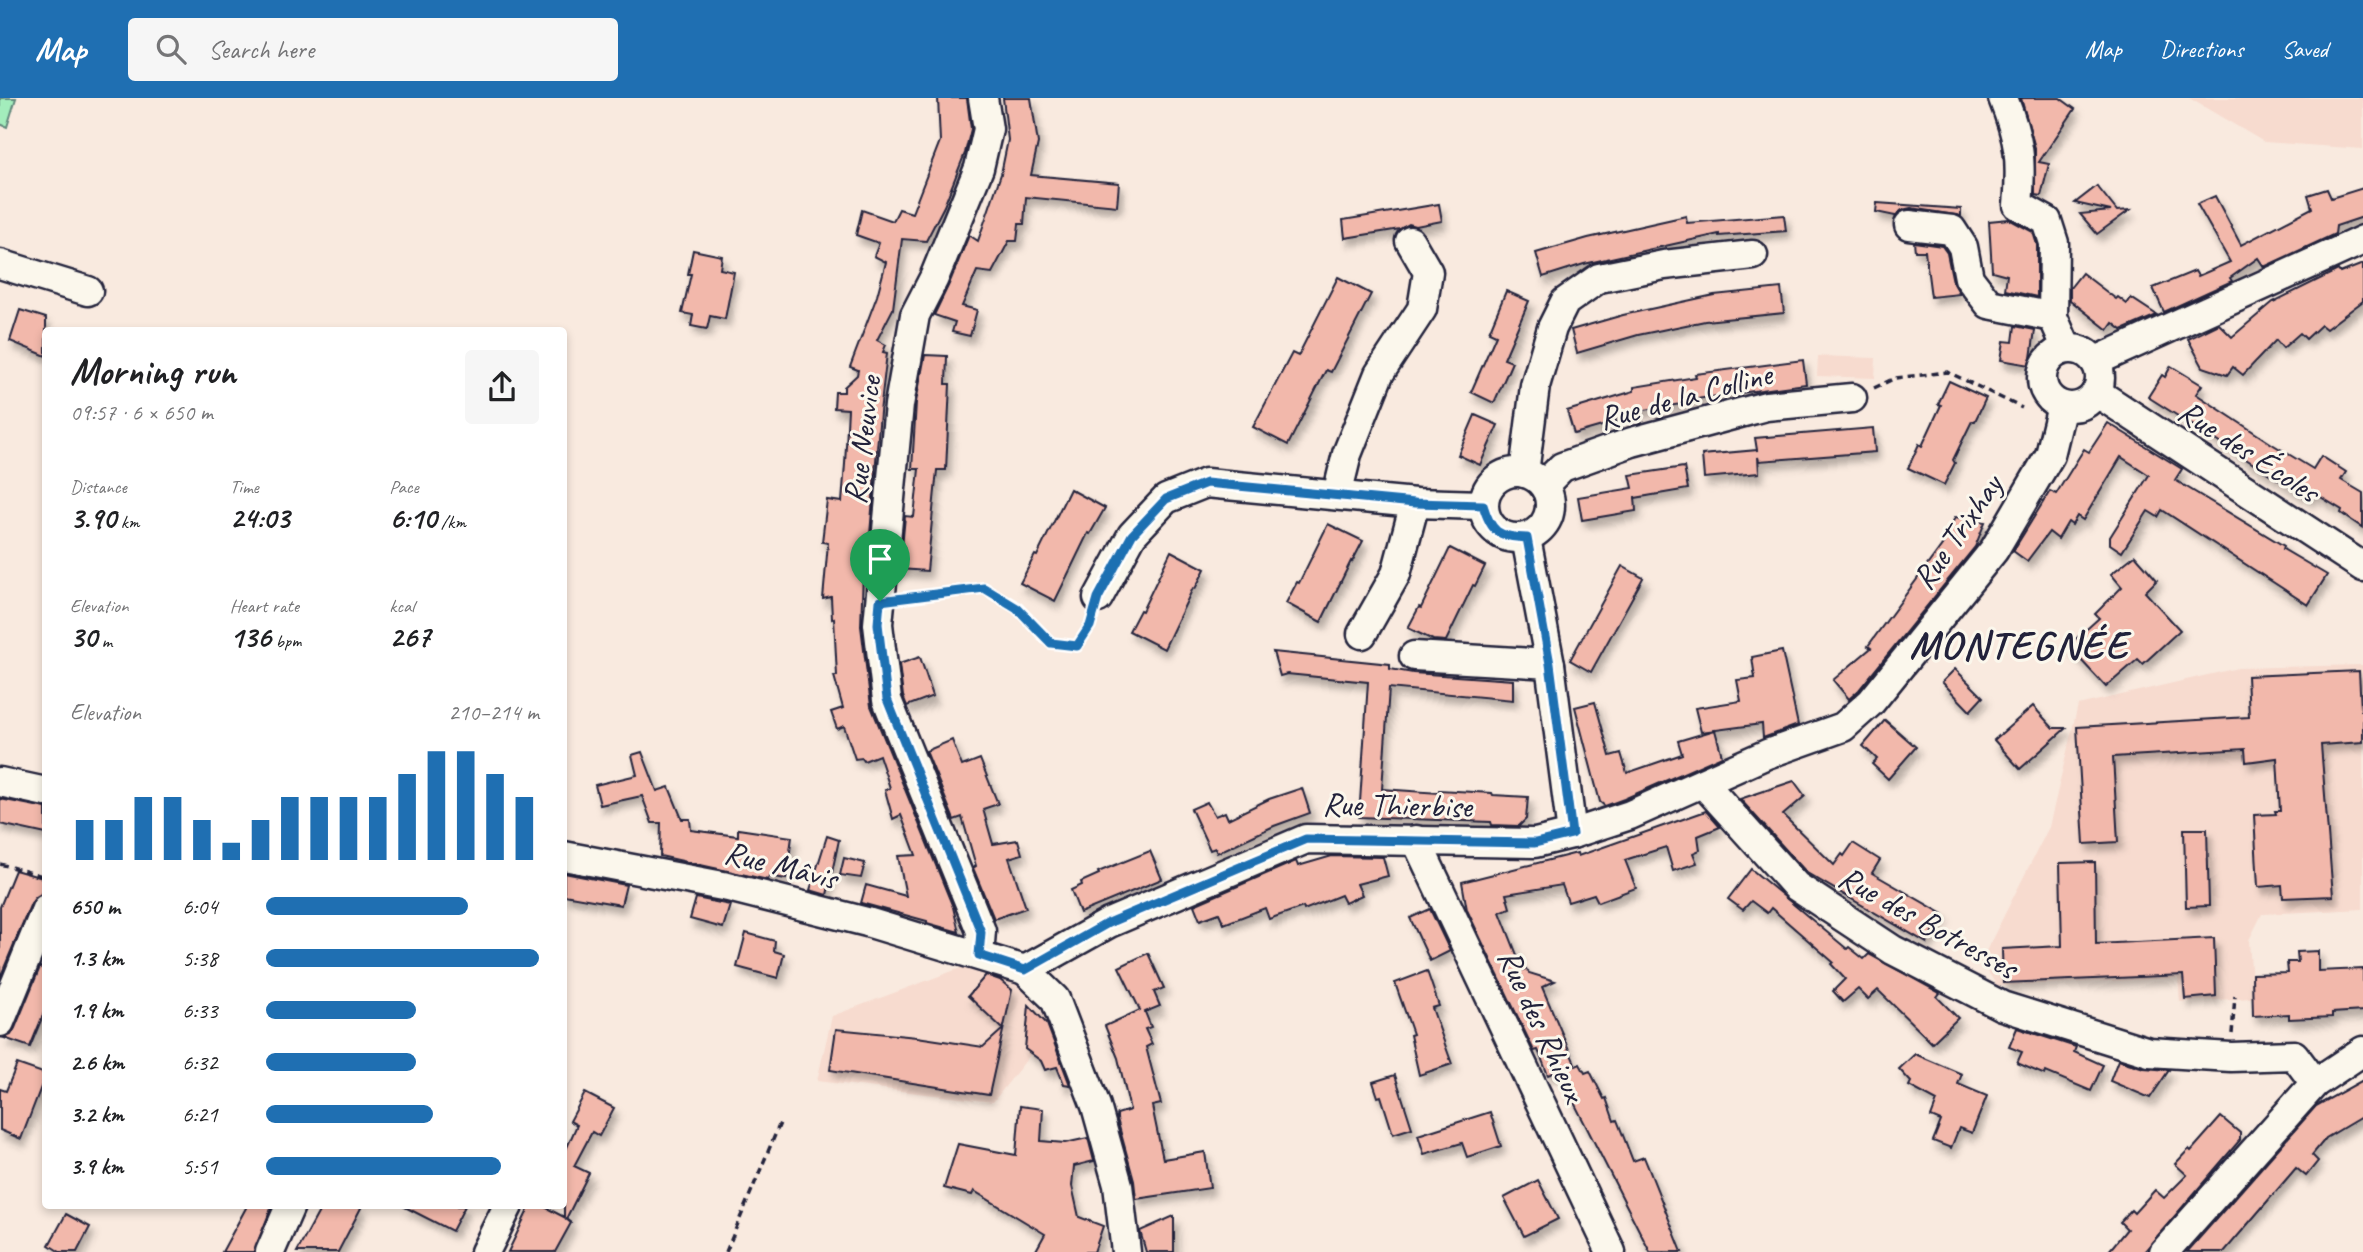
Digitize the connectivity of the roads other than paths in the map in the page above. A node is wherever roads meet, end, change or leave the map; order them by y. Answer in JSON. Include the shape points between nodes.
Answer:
{"nodes":[{"id":1,"x":983,"y":98,"type":"edge"},
{"id":2,"x":2003,"y":98,"type":"edge"},
{"id":3,"x":1909,"y":225,"type":"dead end"},
{"id":4,"x":2363,"y":240,"type":"edge"},
{"id":5,"x":1410,"y":241,"type":"dead end"},
{"id":6,"x":1753,"y":255,"type":"dead end"},
{"id":7,"x":0,"y":264,"type":"edge"},
{"id":8,"x":88,"y":291,"type":"dead end"},
{"id":9,"x":2053,"y":317,"type":"junction"},
{"id":10,"x":2067,"y":349,"type":"junction"},
{"id":11,"x":2096,"y":361,"type":"junction"},
{"id":12,"x":2096,"y":392,"type":"junction"},
{"id":13,"x":1852,"y":398,"type":"road end"},
{"id":14,"x":2062,"y":406,"type":"junction"},
{"id":15,"x":1534,"y":479,"type":"junction"},
{"id":16,"x":1337,"y":495,"type":"junction"},
{"id":17,"x":1415,"y":503,"type":"junction"},
{"id":18,"x":1483,"y":505,"type":"junction"},
{"id":19,"x":1527,"y":538,"type":"junction"},
{"id":20,"x":2363,"y":567,"type":"edge"},
{"id":21,"x":1098,"y":598,"type":"road end"},
{"id":22,"x":1362,"y":634,"type":"dead end"},
{"id":23,"x":1414,"y":656,"type":"dead end"},
{"id":24,"x":1550,"y":664,"type":"junction"},
{"id":25,"x":0,"y":782,"type":"edge"},
{"id":26,"x":1703,"y":783,"type":"junction"},
{"id":27,"x":42,"y":791,"type":"edge"},
{"id":28,"x":1572,"y":834,"type":"junction"},
{"id":29,"x":1416,"y":839,"type":"junction"},
{"id":30,"x":567,"y":857,"type":"edge"},
{"id":31,"x":42,"y":919,"type":"edge"},
{"id":32,"x":979,"y":955,"type":"junction"},
{"id":33,"x":1025,"y":970,"type":"junction"},
{"id":34,"x":0,"y":1022,"type":"edge"},
{"id":35,"x":2363,"y":1051,"type":"edge"},
{"id":36,"x":2315,"y":1083,"type":"junction"},
{"id":37,"x":289,"y":1209,"type":"edge"},
{"id":38,"x":506,"y":1209,"type":"edge"},
{"id":39,"x":1603,"y":1248,"type":"edge"},
{"id":40,"x":270,"y":1252,"type":"edge"},
{"id":41,"x":485,"y":1252,"type":"edge"},
{"id":42,"x":1126,"y":1252,"type":"edge"},
{"id":43,"x":2164,"y":1252,"type":"edge"}],
"edges":[{"from":1,"to":32,"type":"street","name":"Rue Neuvice","via":[[988,129],[979,168],[915,316],[899,405],[878,624],[887,699],[981,932]]},
{"from":2,"to":9,"type":"street","via":[[2021,166],[2018,205],[2047,221],[2054,243]]},
{"from":3,"to":9,"type":"street","via":[[1952,230],[1964,247],[1969,278],[1989,304]]},
{"from":4,"to":11,"type":"street"},
{"from":5,"to":16,"type":"street","via":[[1428,272],[1422,309],[1380,374],[1347,454]]},
{"from":6,"to":15,"type":"street","via":[[1599,278],[1565,302],[1535,386]]},
{"from":7,"to":8,"type":"street"},
{"from":9,"to":10,"type":"street"},
{"from":10,"to":11,"type":"street","via":[[2087,353]]},
{"from":10,"to":14,"type":"street","via":[[2047,361],[2041,381],[2045,392]]},
{"from":11,"to":12,"type":"street","via":[[2100,382]]},
{"from":12,"to":14,"type":"street","via":[[2081,405]]},
{"from":12,"to":20,"type":"street","name":"Rue des Écoles"},
{"from":13,"to":15,"type":"street","name":"Rue de la Colline","via":[[1766,406],[1632,442]]},
{"from":14,"to":26,"type":"street","name":"Rue Trixhay","via":[[2050,455],[1994,550],[1871,702],[1843,727]]},
{"from":15,"to":18,"type":"street","via":[[1505,474],[1489,486]]},
{"from":15,"to":19,"type":"street","via":[[1551,505],[1544,526]]},
{"from":16,"to":17,"type":"street"},
{"from":16,"to":21,"type":"street","via":[[1206,483],[1166,499],[1132,535]]},
{"from":17,"to":18,"type":"street"},
{"from":17,"to":22,"type":"street","via":[[1396,575]]},
{"from":18,"to":19,"type":"street","via":[[1489,525],[1506,537]]},
{"from":19,"to":24,"type":"street"},
{"from":23,"to":24,"type":"street"},
{"from":24,"to":28,"type":"street"},
{"from":25,"to":27,"type":"street"},
{"from":26,"to":28,"type":"street","name":"Rue Thierbise"},
{"from":26,"to":36,"type":"street","name":"Rue des Botresses","via":[[1796,886],[1905,956],[2001,1006],[2148,1052],[2294,1055]]},
{"from":28,"to":29,"type":"street","name":"Rue Thierbise","via":[[1535,843]]},
{"from":29,"to":33,"type":"street","name":"Rue Thierbise","via":[[1306,839],[1108,923]]},
{"from":29,"to":39,"type":"street","name":"Rue des Rhieux"},
{"from":30,"to":32,"type":"street","name":"Rue Mâvis","via":[[728,887]]},
{"from":31,"to":34,"type":"street"},
{"from":32,"to":33,"type":"street"},
{"from":33,"to":42,"type":"street","via":[[1055,999],[1096,1106],[1118,1185]]},
{"from":35,"to":36,"type":"street"},
{"from":36,"to":43,"type":"street"},
{"from":37,"to":40,"type":"street"},
{"from":38,"to":41,"type":"street"}]}
